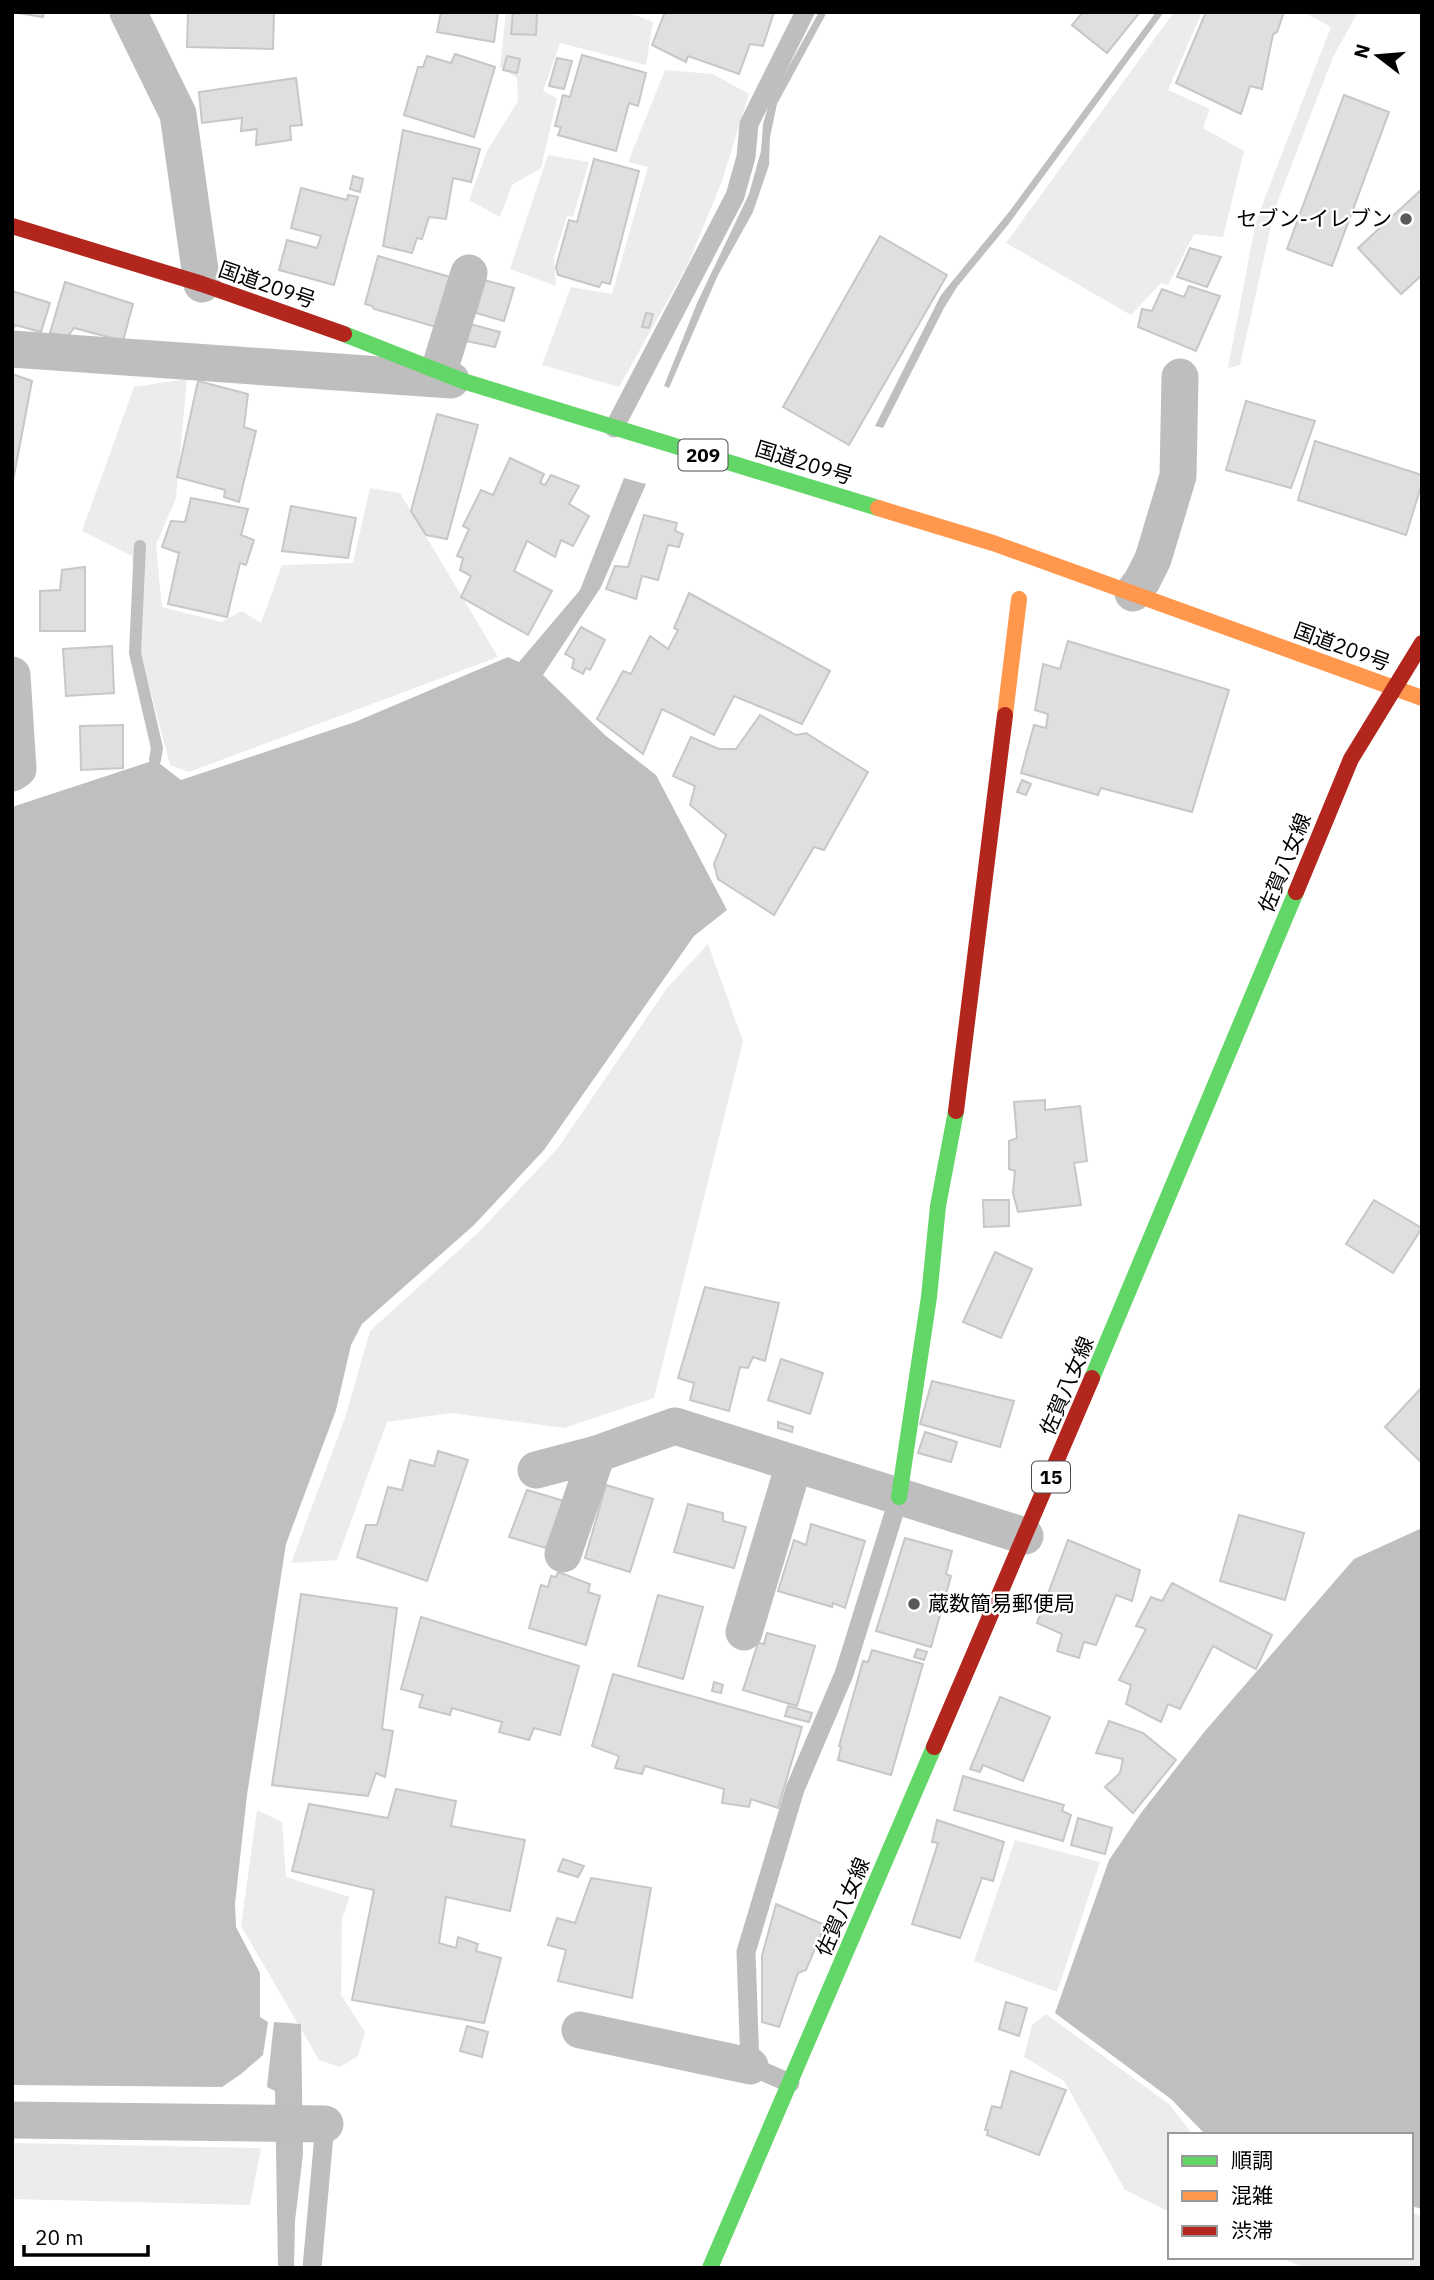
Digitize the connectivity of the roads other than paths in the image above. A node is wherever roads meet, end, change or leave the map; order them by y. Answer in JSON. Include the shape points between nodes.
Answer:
{"nodes":[{"id":1,"x":128,"y":12,"type":"edge"},
{"id":2,"x":805,"y":12,"type":"edge"},
{"id":3,"x":12,"y":226,"type":"edge"},
{"id":4,"x":469,"y":273,"type":"dead end"},
{"id":5,"x":202,"y":284,"type":"junction"},
{"id":6,"x":12,"y":349,"type":"edge"},
{"id":7,"x":451,"y":376,"type":"junction"},
{"id":8,"x":1180,"y":377,"type":"dead end"},
{"id":9,"x":614,"y":428,"type":"junction"},
{"id":10,"x":1133,"y":593,"type":"junction"},
{"id":11,"x":1019,"y":599,"type":"dead end"},
{"id":12,"x":1422,"y":643,"type":"edge"},
{"id":13,"x":12,"y":675,"type":"edge"},
{"id":14,"x":1393,"y":687,"type":"junction"},
{"id":15,"x":1422,"y":698,"type":"edge"},
{"id":16,"x":12,"y":773,"type":"edge"},
{"id":17,"x":597,"y":1454,"type":"junction"},
{"id":18,"x":794,"y":1464,"type":"junction"},
{"id":19,"x":536,"y":1470,"type":"dead end"},
{"id":20,"x":899,"y":1497,"type":"junction"},
{"id":21,"x":1025,"y":1536,"type":"junction"},
{"id":22,"x":563,"y":1554,"type":"dead end"},
{"id":23,"x":744,"y":1632,"type":"dead end"},
{"id":24,"x":580,"y":2030,"type":"dead end"},
{"id":25,"x":750,"y":2066,"type":"junction"},
{"id":26,"x":790,"y":2083,"type":"junction"},
{"id":27,"x":12,"y":2120,"type":"edge"},
{"id":28,"x":325,"y":2124,"type":"joint"},
{"id":29,"x":312,"y":2268,"type":"edge"},
{"id":30,"x":710,"y":2268,"type":"edge"}],
"edges":[{"from":1,"to":5,"type":"street","via":[[178,114]]},
{"from":2,"to":9,"type":"lane","via":[[749,124],[735,196]]},
{"from":3,"to":5,"type":"main road","name":"国道209号","number":"209"},
{"from":4,"to":7,"type":"street"},
{"from":5,"to":7,"type":"main road","name":"国道209号","number":"209"},
{"from":6,"to":7,"type":"street"},
{"from":7,"to":9,"type":"main road","name":"国道209号","number":"209"},
{"from":8,"to":10,"type":"street","via":[[1178,476],[1153,559]]},
{"from":9,"to":10,"type":"main road","name":"国道209号","number":"209","via":[[993,542]]},
{"from":10,"to":14,"type":"main road","name":"国道209号","number":"209"},
{"from":11,"to":20,"type":"main road","via":[[958,1101],[937,1206],[929,1297]]},
{"from":12,"to":14,"type":"main road","name":"佐賀八女線","number":"15"},
{"from":13,"to":16,"type":"street","via":[[18,769]]},
{"from":14,"to":15,"type":"main road","name":"国道209号","number":"209"},
{"from":14,"to":21,"type":"main road","name":"佐賀八女線","number":"15","via":[[1351,759]]},
{"from":17,"to":18,"type":"street","via":[[675,1426]]},
{"from":17,"to":19,"type":"street"},
{"from":17,"to":22,"type":"street"},
{"from":18,"to":20,"type":"street"},
{"from":18,"to":23,"type":"street"},
{"from":20,"to":21,"type":"street"},
{"from":20,"to":25,"type":"lane","via":[[844,1674],[796,1789],[746,1952]]},
{"from":21,"to":26,"type":"main road","name":"佐賀八女線","number":"15"},
{"from":24,"to":25,"type":"street"},
{"from":25,"to":26,"type":"lane"},
{"from":26,"to":30,"type":"main road","name":"佐賀八女線","number":"15"},
{"from":27,"to":28,"type":"street"},
{"from":28,"to":29,"type":"lane"}]}
